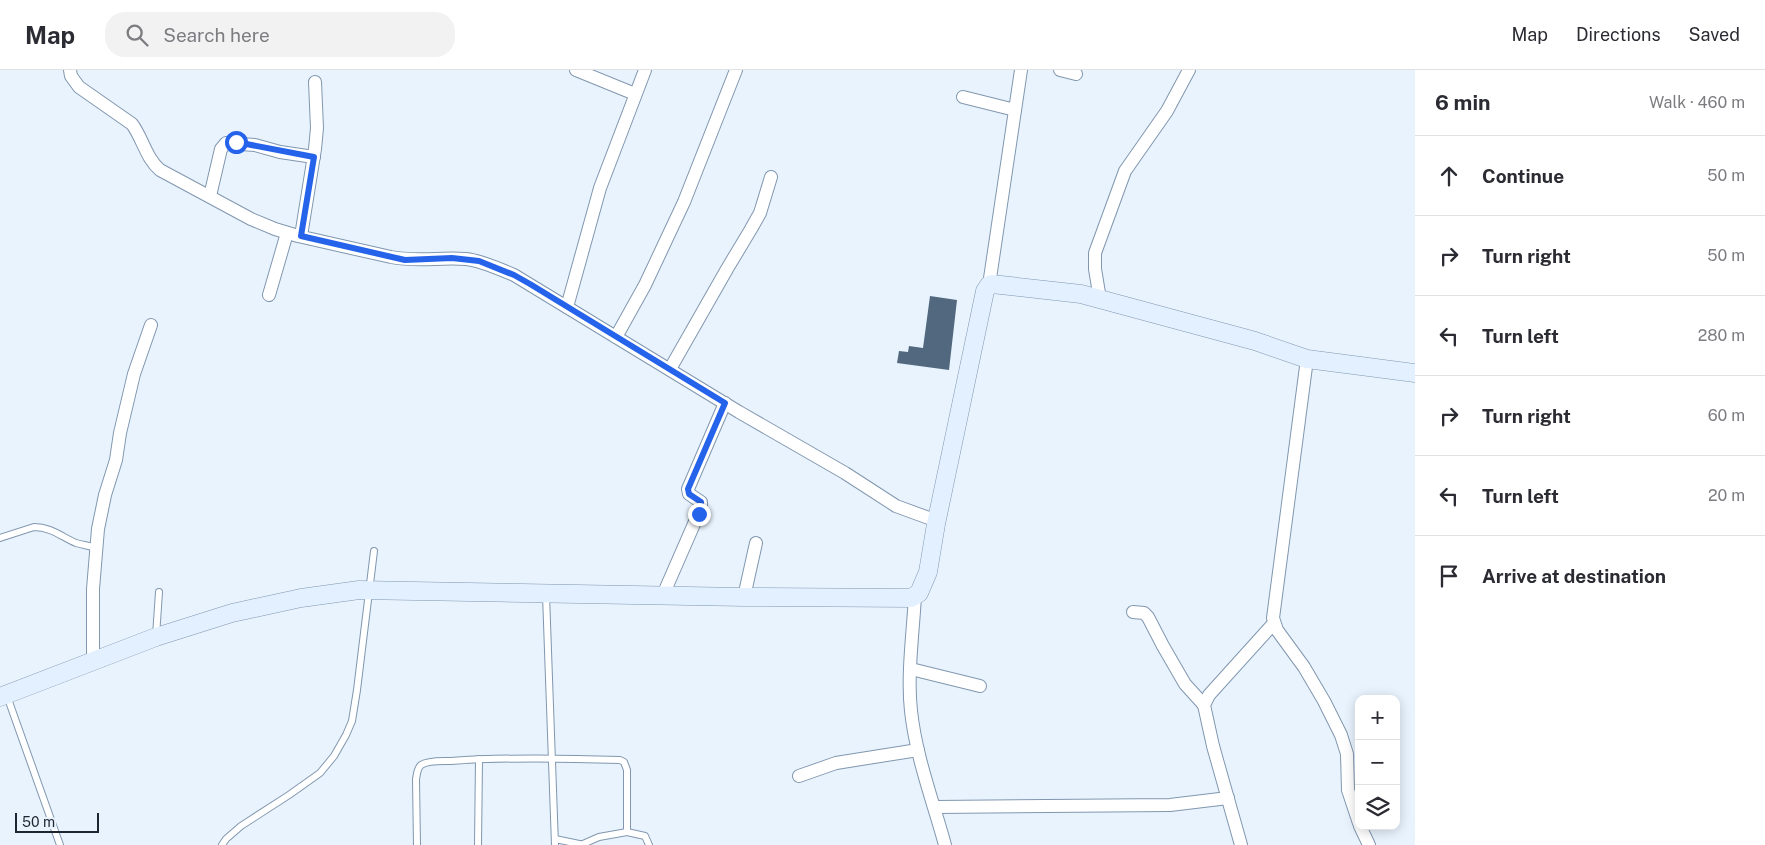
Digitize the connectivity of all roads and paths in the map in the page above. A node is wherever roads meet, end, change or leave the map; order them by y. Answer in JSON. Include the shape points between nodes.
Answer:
{"nodes":[{"id":1,"x":70,"y":70,"type":"edge"},
{"id":2,"x":576,"y":70,"type":"edge"},
{"id":3,"x":645,"y":70,"type":"edge"},
{"id":4,"x":736,"y":70,"type":"edge"},
{"id":5,"x":1021,"y":70,"type":"edge"},
{"id":6,"x":1060,"y":70,"type":"edge"},
{"id":7,"x":1189,"y":70,"type":"edge"},
{"id":8,"x":1076,"y":74,"type":"dead end"},
{"id":9,"x":315,"y":82,"type":"dead end"},
{"id":10,"x":635,"y":94,"type":"junction"},
{"id":11,"x":963,"y":97,"type":"dead end"},
{"id":12,"x":1015,"y":110,"type":"junction"},
{"id":13,"x":314,"y":157,"type":"junction"},
{"id":14,"x":772,"y":177,"type":"dead end"},
{"id":15,"x":210,"y":196,"type":"junction"},
{"id":16,"x":287,"y":232,"type":"junction"},
{"id":17,"x":301,"y":236,"type":"junction"},
{"id":18,"x":989,"y":285,"type":"junction"},
{"id":19,"x":269,"y":295,"type":"dead end"},
{"id":20,"x":1100,"y":299,"type":"junction"},
{"id":21,"x":567,"y":307,"type":"junction"},
{"id":22,"x":151,"y":326,"type":"dead end"},
{"id":23,"x":616,"y":337,"type":"junction"},
{"id":24,"x":1306,"y":359,"type":"junction"},
{"id":25,"x":670,"y":369,"type":"junction"},
{"id":26,"x":1415,"y":373,"type":"edge"},
{"id":27,"x":725,"y":403,"type":"junction"},
{"id":28,"x":937,"y":521,"type":"junction"},
{"id":29,"x":0,"y":538,"type":"edge"},
{"id":30,"x":756,"y":543,"type":"dead end"},
{"id":31,"x":96,"y":548,"type":"junction"},
{"id":32,"x":374,"y":551,"type":"dead end"},
{"id":33,"x":369,"y":590,"type":"junction"},
{"id":34,"x":159,"y":592,"type":"dead end"},
{"id":35,"x":546,"y":594,"type":"junction"},
{"id":36,"x":663,"y":595,"type":"junction"},
{"id":37,"x":915,"y":596,"type":"junction"},
{"id":38,"x":744,"y":597,"type":"junction"},
{"id":39,"x":1133,"y":612,"type":"dead end"},
{"id":40,"x":1274,"y":623,"type":"junction"},
{"id":41,"x":156,"y":637,"type":"junction"},
{"id":42,"x":93,"y":661,"type":"junction"},
{"id":43,"x":911,"y":669,"type":"junction"},
{"id":44,"x":980,"y":686,"type":"dead end"},
{"id":45,"x":3,"y":696,"type":"edge"},
{"id":46,"x":1204,"y":705,"type":"junction"},
{"id":47,"x":918,"y":750,"type":"junction"},
{"id":48,"x":552,"y":758,"type":"junction"},
{"id":49,"x":479,"y":759,"type":"junction"},
{"id":50,"x":799,"y":776,"type":"dead end"},
{"id":51,"x":1228,"y":798,"type":"junction"},
{"id":52,"x":934,"y":807,"type":"junction"},
{"id":53,"x":1355,"y":811,"type":"edge"},
{"id":54,"x":1362,"y":830,"type":"edge"},
{"id":55,"x":628,"y":832,"type":"junction"},
{"id":56,"x":555,"y":842,"type":"edge"},
{"id":57,"x":584,"y":844,"type":"edge"},
{"id":58,"x":60,"y":845,"type":"edge"},
{"id":59,"x":222,"y":845,"type":"edge"},
{"id":60,"x":417,"y":845,"type":"edge"},
{"id":61,"x":478,"y":845,"type":"edge"},
{"id":62,"x":649,"y":845,"type":"edge"},
{"id":63,"x":946,"y":845,"type":"edge"},
{"id":64,"x":1241,"y":845,"type":"edge"},
{"id":65,"x":1369,"y":845,"type":"edge"}],
"edges":[{"from":1,"to":15,"type":"street","via":[[74,82],[82,89],[132,124],[152,163]]},
{"from":2,"to":10,"type":"street"},
{"from":3,"to":10,"type":"street"},
{"from":4,"to":23,"type":"street","via":[[670,234]]},
{"from":5,"to":12,"type":"street"},
{"from":6,"to":8,"type":"street"},
{"from":7,"to":20,"type":"street","via":[[1168,111],[1125,171],[1095,253]]},
{"from":9,"to":13,"type":"street","via":[[317,128]]},
{"from":10,"to":21,"type":"street","via":[[600,188]]},
{"from":11,"to":12,"type":"street"},
{"from":12,"to":18,"type":"street"},
{"from":13,"to":15,"type":"street","via":[[226,142],[220,149]]},
{"from":13,"to":17,"type":"street"},
{"from":14,"to":25,"type":"street","via":[[760,213]]},
{"from":15,"to":16,"type":"street","via":[[251,219]]},
{"from":16,"to":17,"type":"street"},
{"from":16,"to":19,"type":"street"},
{"from":17,"to":21,"type":"street","via":[[405,260],[452,258],[479,261],[514,275]]},
{"from":18,"to":20,"type":"main road","via":[[1081,294]]},
{"from":18,"to":28,"type":"main road","via":[[985,291]]},
{"from":20,"to":24,"type":"main road","via":[[1255,341]]},
{"from":21,"to":23,"type":"street"},
{"from":22,"to":31,"type":"street","via":[[134,374],[116,460],[105,495]]},
{"from":23,"to":25,"type":"street"},
{"from":24,"to":26,"type":"main road"},
{"from":24,"to":40,"type":"street"},
{"from":25,"to":27,"type":"street"},
{"from":27,"to":28,"type":"street","via":[[896,506]]},
{"from":27,"to":36,"type":"street","via":[[688,489],[689,494],[701,502],[701,508]]},
{"from":28,"to":37,"type":"main road","via":[[928,572]]},
{"from":29,"to":31,"type":"lane","via":[[40,527]]},
{"from":30,"to":38,"type":"street"},
{"from":31,"to":42,"type":"street"},
{"from":32,"to":33,"type":"lane"},
{"from":33,"to":35,"type":"main road"},
{"from":33,"to":41,"type":"main road","via":[[301,598],[232,613]]},
{"from":33,"to":59,"type":"lane","via":[[352,721],[334,756],[320,773],[241,826]]},
{"from":34,"to":41,"type":"lane"},
{"from":35,"to":36,"type":"main road"},
{"from":35,"to":48,"type":"lane"},
{"from":36,"to":38,"type":"main road"},
{"from":37,"to":38,"type":"main road","via":[[904,600]]},
{"from":37,"to":43,"type":"street"},
{"from":39,"to":46,"type":"street","via":[[1148,616],[1185,684]]},
{"from":40,"to":46,"type":"street","via":[[1209,695]]},
{"from":40,"to":53,"type":"street","via":[[1304,668],[1341,735],[1347,754],[1348,790]]},
{"from":41,"to":42,"type":"main road"},
{"from":42,"to":45,"type":"main road"},
{"from":43,"to":44,"type":"street"},
{"from":43,"to":47,"type":"street","via":[[911,712]]},
{"from":45,"to":58,"type":"lane"},
{"from":46,"to":51,"type":"street"},
{"from":47,"to":50,"type":"street","via":[[836,763]]},
{"from":47,"to":52,"type":"street"},
{"from":48,"to":49,"type":"lane"},
{"from":48,"to":55,"type":"lane","via":[[624,762]]},
{"from":48,"to":56,"type":"lane"},
{"from":49,"to":60,"type":"lane","via":[[421,765],[416,779]]},
{"from":49,"to":61,"type":"lane"},
{"from":51,"to":52,"type":"street","via":[[1170,805]]},
{"from":51,"to":64,"type":"street"},
{"from":52,"to":63,"type":"street"},
{"from":54,"to":65,"type":"street"},
{"from":55,"to":57,"type":"lane","via":[[599,837]]},
{"from":55,"to":62,"type":"lane","via":[[645,836]]},
{"from":56,"to":57,"type":"lane"}]}
